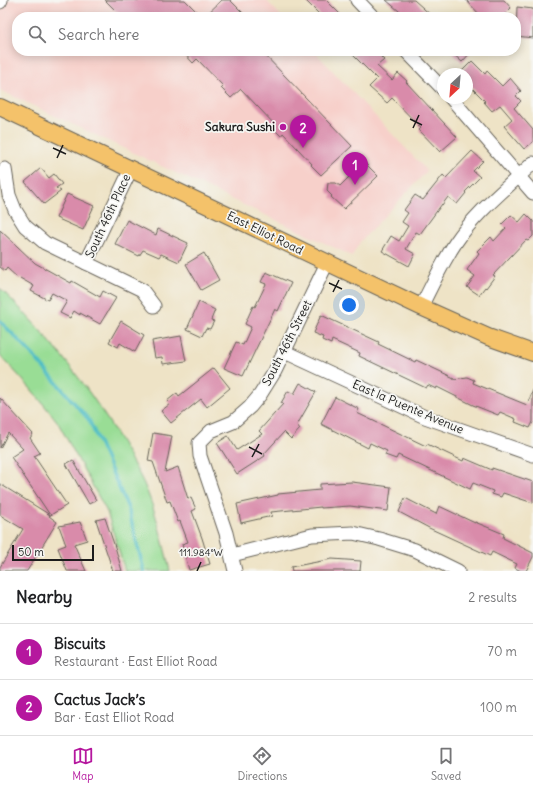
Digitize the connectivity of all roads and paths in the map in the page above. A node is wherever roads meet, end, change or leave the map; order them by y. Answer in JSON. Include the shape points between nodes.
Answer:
{"nodes":[{"id":1,"x":357,"y":0,"type":"edge"},
{"id":2,"x":368,"y":12,"type":"edge"},
{"id":3,"x":411,"y":56,"type":"edge"},
{"id":4,"x":437,"y":83,"type":"edge"},
{"id":5,"x":456,"y":104,"type":"edge"},
{"id":6,"x":0,"y":107,"type":"edge"},
{"id":7,"x":533,"y":163,"type":"edge"},
{"id":8,"x":5,"y":169,"type":"dead end"},
{"id":9,"x":131,"y":169,"type":"junction"},
{"id":10,"x":519,"y":177,"type":"junction"},
{"id":11,"x":533,"y":193,"type":"edge"},
{"id":12,"x":86,"y":263,"type":"junction"},
{"id":13,"x":327,"y":263,"type":"junction"},
{"id":14,"x":154,"y":306,"type":"dead end"},
{"id":15,"x":421,"y":307,"type":"junction"},
{"id":16,"x":285,"y":352,"type":"junction"},
{"id":17,"x":533,"y":353,"type":"edge"},
{"id":18,"x":533,"y":455,"type":"edge"},
{"id":19,"x":232,"y":555,"type":"junction"},
{"id":20,"x":235,"y":571,"type":"edge"},
{"id":21,"x":458,"y":571,"type":"edge"}],
"edges":[{"from":1,"to":2,"type":"street"},
{"from":3,"to":4,"type":"street"},
{"from":5,"to":10,"type":"street"},
{"from":6,"to":9,"type":"main road","name":"East Elliot Road"},
{"from":7,"to":10,"type":"street"},
{"from":8,"to":12,"type":"street","via":[[9,195],[25,226],[45,243]]},
{"from":9,"to":12,"type":"street","name":"South 46th Place"},
{"from":9,"to":13,"type":"main road","name":"East Elliot Road"},
{"from":10,"to":11,"type":"street"},
{"from":10,"to":15,"type":"street","via":[[476,218],[457,241],[442,264]]},
{"from":12,"to":14,"type":"street","via":[[142,290]]},
{"from":13,"to":15,"type":"main road","name":"East Elliot Road"},
{"from":13,"to":16,"type":"street","name":"South 46th Street"},
{"from":15,"to":17,"type":"main road","name":"East Elliot Road","via":[[488,337]]},
{"from":16,"to":18,"type":"street","name":"East la Puente Avenue","via":[[425,417]]},
{"from":16,"to":19,"type":"street","name":"South 46th Street","via":[[250,407],[233,422],[212,431],[199,443],[200,456]]},
{"from":19,"to":20,"type":"street"},
{"from":19,"to":21,"type":"street","via":[[312,535],[353,533],[415,550]]}]}
